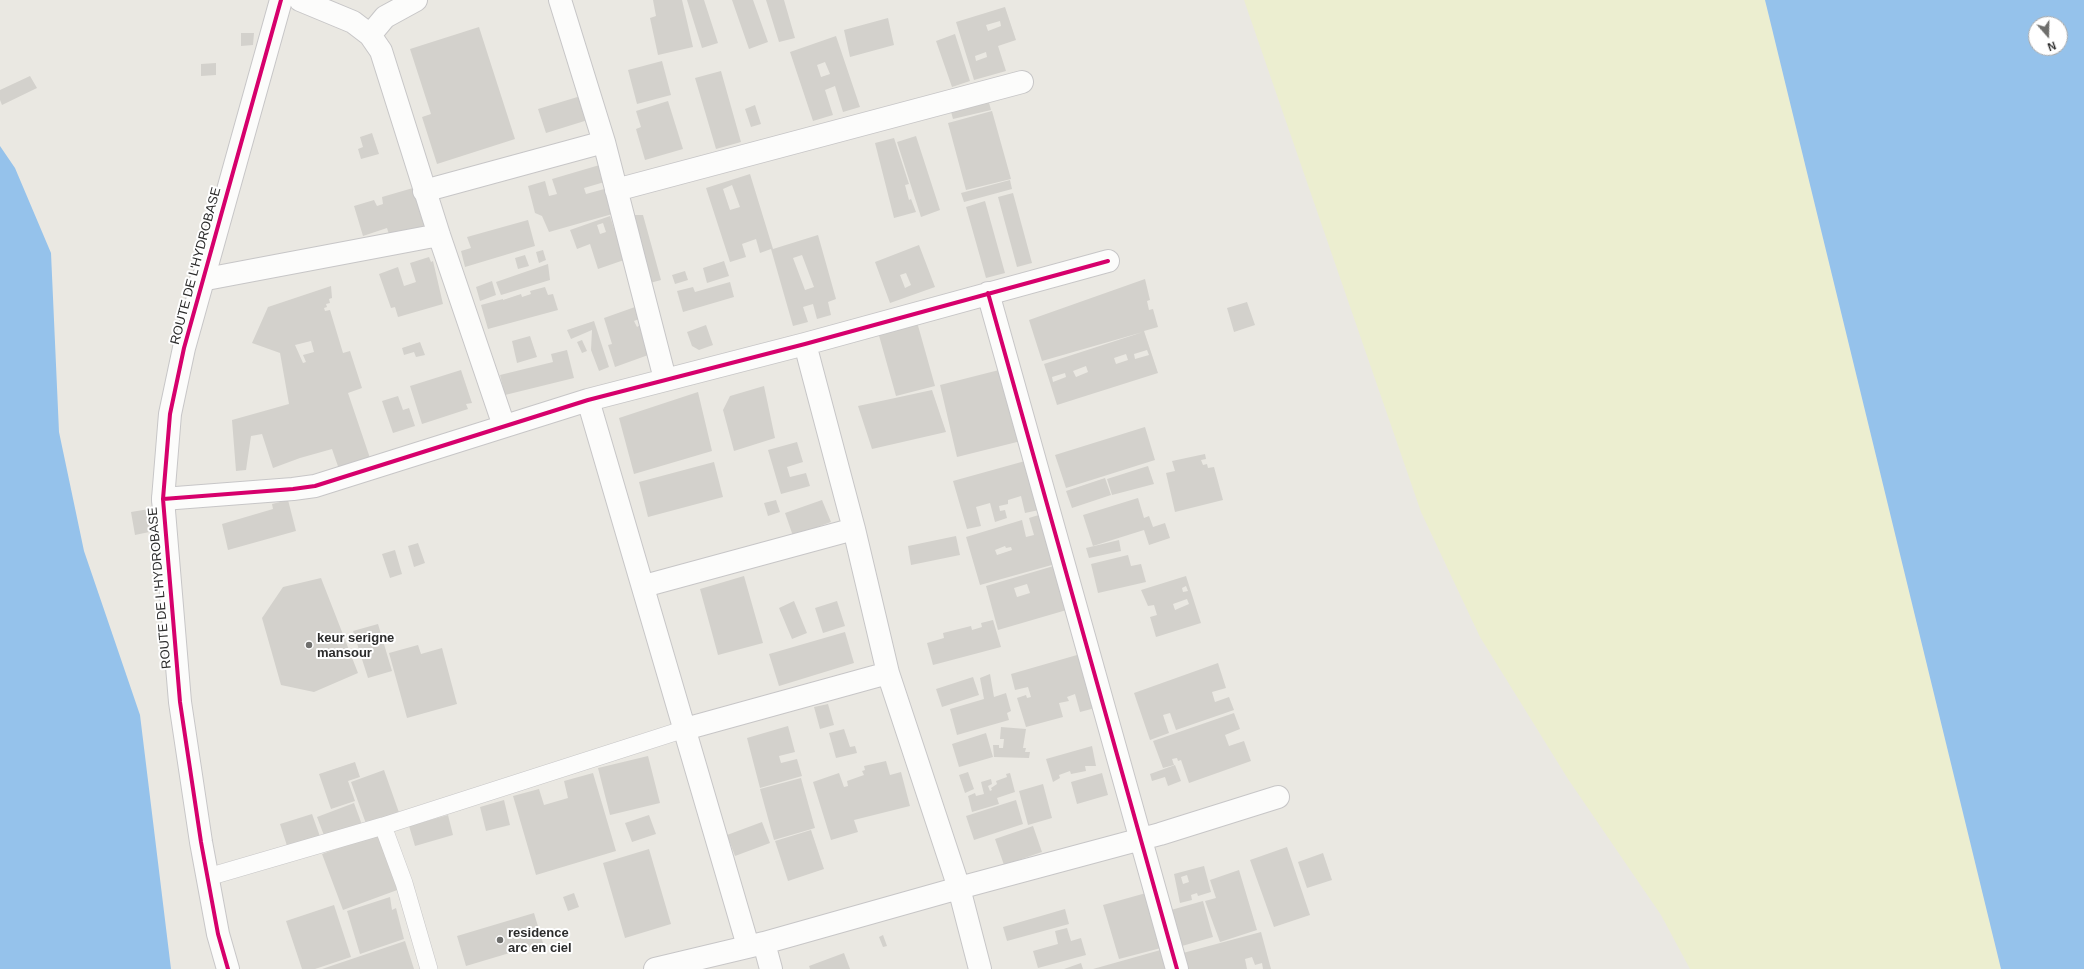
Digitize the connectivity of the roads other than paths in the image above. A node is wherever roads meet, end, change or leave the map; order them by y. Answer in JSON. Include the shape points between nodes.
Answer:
{"nodes":[{"id":1,"x":281,"y":0,"type":"edge"},
{"id":2,"x":300,"y":0,"type":"edge"},
{"id":3,"x":416,"y":0,"type":"edge"},
{"id":4,"x":560,"y":0,"type":"edge"},
{"id":5,"x":370,"y":34,"type":"junction"},
{"id":6,"x":1022,"y":82,"type":"dead end"},
{"id":7,"x":604,"y":142,"type":"junction"},
{"id":8,"x":616,"y":190,"type":"junction"},
{"id":9,"x":424,"y":191,"type":"junction"},
{"id":10,"x":439,"y":235,"type":"junction"},
{"id":11,"x":1108,"y":260,"type":"dead end"},
{"id":12,"x":202,"y":280,"type":"junction"},
{"id":13,"x":988,"y":293,"type":"junction"},
{"id":14,"x":805,"y":344,"type":"junction"},
{"id":15,"x":665,"y":379,"type":"junction"},
{"id":16,"x":588,"y":400,"type":"junction"},
{"id":17,"x":504,"y":426,"type":"junction"},
{"id":18,"x":163,"y":499,"type":"junction"},
{"id":19,"x":854,"y":529,"type":"junction"},
{"id":20,"x":644,"y":586,"type":"junction"},
{"id":21,"x":888,"y":673,"type":"junction"},
{"id":22,"x":685,"y":729,"type":"junction"},
{"id":23,"x":1278,"y":797,"type":"dead end"},
{"id":24,"x":383,"y":826,"type":"junction"},
{"id":25,"x":1142,"y":839,"type":"junction"},
{"id":26,"x":208,"y":877,"type":"junction"},
{"id":27,"x":959,"y":888,"type":"junction"},
{"id":28,"x":756,"y":944,"type":"junction"},
{"id":29,"x":228,"y":969,"type":"edge"},
{"id":30,"x":429,"y":969,"type":"edge"},
{"id":31,"x":655,"y":969,"type":"edge"},
{"id":32,"x":771,"y":969,"type":"edge"},
{"id":33,"x":980,"y":969,"type":"edge"},
{"id":34,"x":1177,"y":969,"type":"edge"}],
"edges":[{"from":1,"to":12,"type":"street","name":"ROUTE DE L'HYDROBASE"},
{"from":2,"to":5,"type":"street","via":[[354,22]]},
{"from":3,"to":5,"type":"street","via":[[385,17]]},
{"from":4,"to":7,"type":"street"},
{"from":5,"to":9,"type":"street","via":[[381,51]]},
{"from":6,"to":8,"type":"street"},
{"from":7,"to":8,"type":"street"},
{"from":7,"to":9,"type":"street"},
{"from":8,"to":15,"type":"street"},
{"from":9,"to":10,"type":"street"},
{"from":10,"to":12,"type":"street"},
{"from":10,"to":17,"type":"street"},
{"from":11,"to":13,"type":"street"},
{"from":12,"to":18,"type":"street","name":"ROUTE DE L'HYDROBASE","via":[[170,414]]},
{"from":13,"to":14,"type":"street"},
{"from":13,"to":25,"type":"street"},
{"from":14,"to":15,"type":"street"},
{"from":14,"to":19,"type":"street"},
{"from":15,"to":16,"type":"street"},
{"from":16,"to":17,"type":"street"},
{"from":16,"to":20,"type":"street"},
{"from":17,"to":18,"type":"street","via":[[315,486]]},
{"from":18,"to":26,"type":"street","name":"ROUTE DE L'HYDROBASE","via":[[180,702]]},
{"from":19,"to":20,"type":"street"},
{"from":19,"to":21,"type":"street"},
{"from":20,"to":22,"type":"street"},
{"from":21,"to":22,"type":"street"},
{"from":21,"to":27,"type":"street"},
{"from":22,"to":24,"type":"lane"},
{"from":22,"to":28,"type":"street"},
{"from":23,"to":25,"type":"street"},
{"from":24,"to":26,"type":"lane"},
{"from":24,"to":30,"type":"lane","via":[[404,883]]},
{"from":25,"to":27,"type":"street"},
{"from":25,"to":34,"type":"street"},
{"from":26,"to":29,"type":"street","name":"ROUTE DE L'HYDROBASE","via":[[218,934]]},
{"from":27,"to":28,"type":"street"},
{"from":27,"to":33,"type":"street"},
{"from":28,"to":31,"type":"street"},
{"from":28,"to":32,"type":"street"}]}
